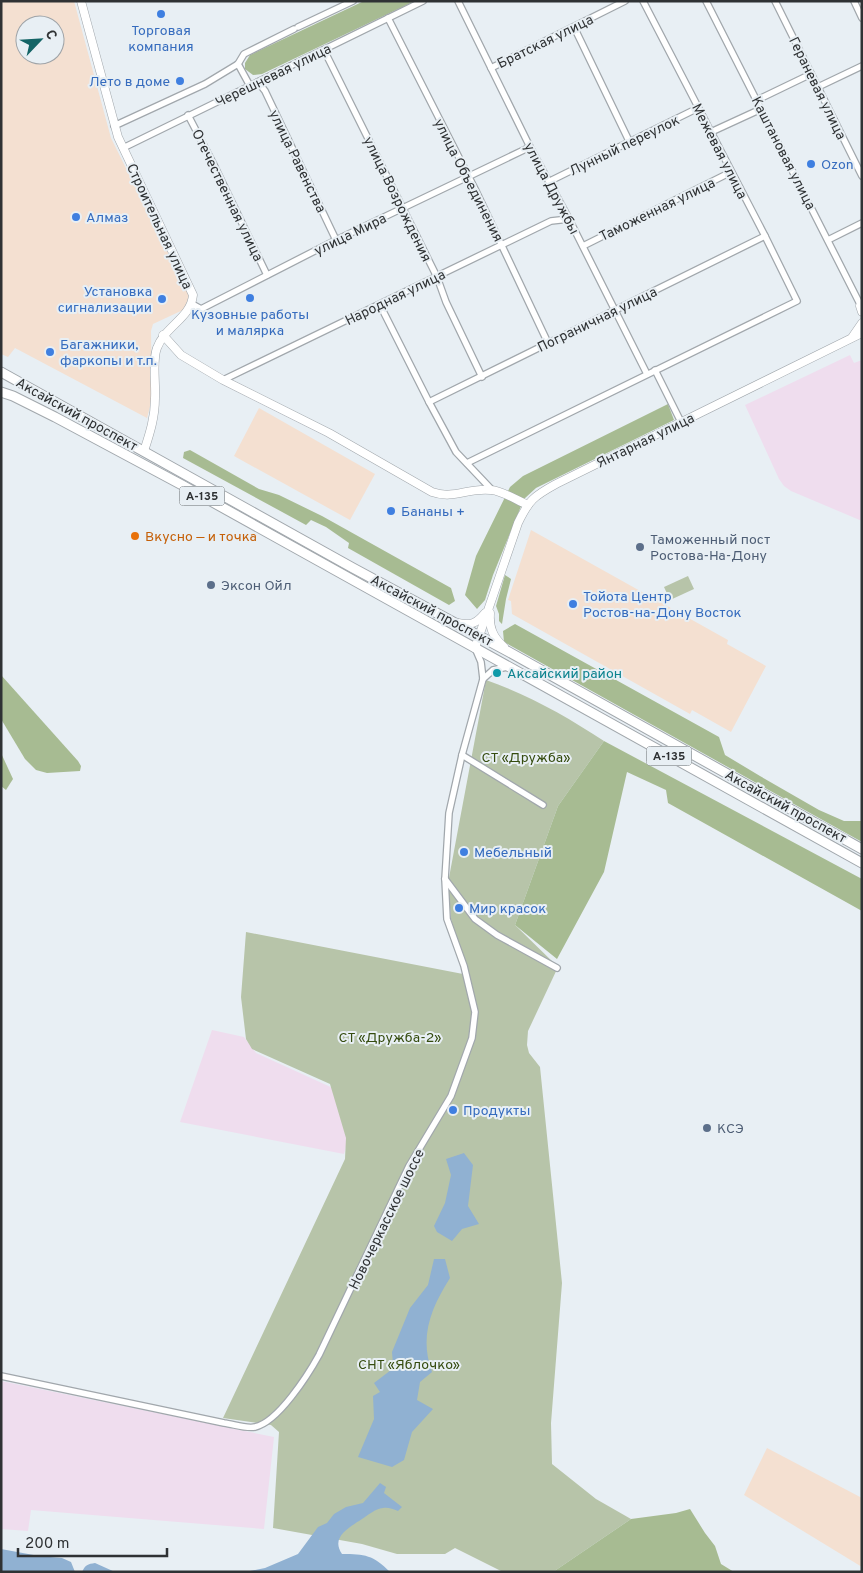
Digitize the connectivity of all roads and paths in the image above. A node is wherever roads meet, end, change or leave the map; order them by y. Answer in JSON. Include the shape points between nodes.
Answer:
{"nodes":[{"id":1,"x":81,"y":1,"type":"edge"},
{"id":2,"x":353,"y":1,"type":"edge"},
{"id":3,"x":423,"y":1,"type":"edge"},
{"id":4,"x":458,"y":1,"type":"edge"},
{"id":5,"x":626,"y":1,"type":"edge"},
{"id":6,"x":642,"y":1,"type":"edge"},
{"id":7,"x":706,"y":1,"type":"edge"},
{"id":8,"x":775,"y":1,"type":"edge"},
{"id":9,"x":854,"y":1,"type":"edge"},
{"id":10,"x":388,"y":18,"type":"junction"},
{"id":11,"x":862,"y":18,"type":"edge"},
{"id":12,"x":574,"y":27,"type":"junction"},
{"id":13,"x":324,"y":50,"type":"junction"},
{"id":14,"x":238,"y":64,"type":"junction"},
{"id":15,"x":862,"y":66,"type":"edge"},
{"id":16,"x":491,"y":68,"type":"junction"},
{"id":17,"x":811,"y":74,"type":"junction"},
{"id":18,"x":258,"y":82,"type":"junction"},
{"id":19,"x":250,"y":86,"type":"junction"},
{"id":20,"x":818,"y":87,"type":"junction"},
{"id":21,"x":757,"y":100,"type":"junction"},
{"id":22,"x":698,"y":108,"type":"junction"},
{"id":23,"x":761,"y":108,"type":"junction"},
{"id":24,"x":188,"y":116,"type":"junction"},
{"id":25,"x":114,"y":126,"type":"junction"},
{"id":26,"x":711,"y":132,"type":"junction"},
{"id":27,"x":630,"y":142,"type":"junction"},
{"id":28,"x":530,"y":146,"type":"junction"},
{"id":29,"x":123,"y":148,"type":"junction"},
{"id":30,"x":731,"y":172,"type":"junction"},
{"id":31,"x":467,"y":176,"type":"junction"},
{"id":32,"x":862,"y":176,"type":"edge"},
{"id":33,"x":550,"y":181,"type":"junction"},
{"id":34,"x":403,"y":208,"type":"junction"},
{"id":35,"x":569,"y":219,"type":"junction"},
{"id":36,"x":862,"y":223,"type":"edge"},
{"id":37,"x":765,"y":236,"type":"junction"},
{"id":38,"x":336,"y":240,"type":"junction"},
{"id":39,"x":828,"y":240,"type":"junction"},
{"id":40,"x":502,"y":245,"type":"junction"},
{"id":41,"x":583,"y":246,"type":"junction"},
{"id":42,"x":267,"y":275,"type":"junction"},
{"id":43,"x":437,"y":277,"type":"junction"},
{"id":44,"x":192,"y":304,"type":"junction"},
{"id":45,"x":380,"y":304,"type":"junction"},
{"id":46,"x":861,"y":308,"type":"edge"},
{"id":47,"x":615,"y":310,"type":"junction"},
{"id":48,"x":862,"y":323,"type":"edge"},
{"id":49,"x":862,"y":333,"type":"edge"},
{"id":50,"x":163,"y":335,"type":"junction"},
{"id":51,"x":849,"y":339,"type":"junction"},
{"id":52,"x":548,"y":343,"type":"junction"},
{"id":53,"x":655,"y":370,"type":"junction"},
{"id":54,"x":1,"y":372,"type":"edge"},
{"id":55,"x":646,"y":374,"type":"junction"},
{"id":56,"x":482,"y":377,"type":"junction"},
{"id":57,"x":223,"y":380,"type":"junction"},
{"id":58,"x":1,"y":392,"type":"edge"},
{"id":59,"x":429,"y":402,"type":"junction"},
{"id":60,"x":681,"y":422,"type":"junction"},
{"id":61,"x":144,"y":451,"type":"junction"},
{"id":62,"x":467,"y":463,"type":"junction"},
{"id":63,"x":492,"y":490,"type":"junction"},
{"id":64,"x":528,"y":505,"type":"junction"},
{"id":65,"x":490,"y":605,"type":"junction"},
{"id":66,"x":454,"y":622,"type":"junction"},
{"id":67,"x":431,"y":624,"type":"junction"},
{"id":68,"x":479,"y":635,"type":"junction"},
{"id":69,"x":475,"y":648,"type":"junction"},
{"id":70,"x":509,"y":652,"type":"junction"},
{"id":71,"x":510,"y":667,"type":"junction"},
{"id":72,"x":483,"y":679,"type":"junction"},
{"id":73,"x":462,"y":755,"type":"junction"},
{"id":74,"x":543,"y":805,"type":"dead end"},
{"id":75,"x":862,"y":849,"type":"edge"},
{"id":76,"x":862,"y":864,"type":"edge"},
{"id":77,"x":444,"y":879,"type":"junction"},
{"id":78,"x":557,"y":968,"type":"dead end"},
{"id":79,"x":1,"y":1376,"type":"edge"}],
"edges":[{"from":1,"to":25,"type":"street","name":"Строительная улица"},
{"from":2,"to":14,"type":"street","via":[[244,54]]},
{"from":3,"to":10,"type":"street","name":"Черешневая улица"},
{"from":4,"to":16,"type":"street","name":"улица Дружбы"},
{"from":5,"to":12,"type":"street","name":"Братская улица"},
{"from":6,"to":22,"type":"street","name":"Межевая улица"},
{"from":7,"to":21,"type":"street","name":"Каштановая улица"},
{"from":8,"to":17,"type":"street","name":"Гераневая улица"},
{"from":9,"to":11,"type":"street"},
{"from":10,"to":13,"type":"street","name":"Черешневая улица"},
{"from":10,"to":31,"type":"street","name":"улица Объединения"},
{"from":12,"to":16,"type":"street","name":"Братская улица"},
{"from":12,"to":27,"type":"street"},
{"from":13,"to":18,"type":"street","name":"Черешневая улица"},
{"from":13,"to":34,"type":"street","name":"улица Возрождения"},
{"from":14,"to":19,"type":"street"},
{"from":14,"to":25,"type":"street","via":[[191,92]]},
{"from":15,"to":20,"type":"street"},
{"from":16,"to":28,"type":"street","name":"улица Дружбы"},
{"from":17,"to":20,"type":"street","name":"Гераневая улица"},
{"from":17,"to":21,"type":"street"},
{"from":18,"to":19,"type":"street","name":"Черешневая улица"},
{"from":18,"to":38,"type":"street","name":"улица Равенства"},
{"from":19,"to":24,"type":"street","name":"Черешневая улица"},
{"from":20,"to":32,"type":"street","name":"Гераневая улица"},
{"from":21,"to":23,"type":"street","name":"Каштановая улица"},
{"from":22,"to":26,"type":"street","name":"Межевая улица"},
{"from":22,"to":27,"type":"street","name":"Лунный переулок"},
{"from":23,"to":26,"type":"street"},
{"from":23,"to":39,"type":"street","name":"Каштановая улица"},
{"from":24,"to":29,"type":"street","name":"Черешневая улица"},
{"from":24,"to":42,"type":"street","name":"Отечественная улица"},
{"from":25,"to":29,"type":"street","name":"Строительная улица"},
{"from":26,"to":30,"type":"street","name":"Межевая улица"},
{"from":27,"to":33,"type":"street","name":"Лунный переулок"},
{"from":28,"to":31,"type":"street","name":"улица Мира"},
{"from":28,"to":33,"type":"street","name":"улица Дружбы"},
{"from":29,"to":44,"type":"street","name":"Строительная улица","via":[[193,295]]},
{"from":30,"to":37,"type":"street","name":"Межевая улица"},
{"from":30,"to":41,"type":"street","name":"Таможенная улица"},
{"from":31,"to":34,"type":"street","name":"улица Мира"},
{"from":31,"to":40,"type":"street","name":"улица Объединения"},
{"from":33,"to":35,"type":"street","name":"улица Дружбы"},
{"from":34,"to":38,"type":"street","name":"улица Мира"},
{"from":34,"to":43,"type":"street","name":"улица Возрождения"},
{"from":35,"to":40,"type":"street","name":"Народная улица","via":[[551,221]]},
{"from":35,"to":41,"type":"street","name":"улица Дружбы"},
{"from":36,"to":39,"type":"street"},
{"from":37,"to":47,"type":"street","name":"Пограничная улица"},
{"from":37,"to":53,"type":"street","name":"Межевая улица","via":[[797,301]]},
{"from":38,"to":42,"type":"street","name":"улица Мира"},
{"from":39,"to":46,"type":"street","name":"Каштановая улица"},
{"from":40,"to":43,"type":"street","name":"Народная улица"},
{"from":40,"to":52,"type":"street","name":"улица Объединения"},
{"from":41,"to":47,"type":"street","name":"улица Дружбы"},
{"from":42,"to":44,"type":"street","name":"улица Мира","via":[[201,309]]},
{"from":43,"to":45,"type":"street","name":"Народная улица"},
{"from":43,"to":56,"type":"street","name":"улица Возрождения"},
{"from":44,"to":50,"type":"street"},
{"from":45,"to":57,"type":"street","name":"Народная улица"},
{"from":45,"to":59,"type":"street"},
{"from":47,"to":52,"type":"street","name":"Пограничная улица"},
{"from":47,"to":55,"type":"street","name":"улица Дружбы"},
{"from":48,"to":51,"type":"street"},
{"from":49,"to":51,"type":"street","name":"Янтарная улица"},
{"from":50,"to":57,"type":"street","via":[[181,355]]},
{"from":50,"to":61,"type":"street","via":[[155,350],[154,424]]},
{"from":51,"to":60,"type":"street","name":"Янтарная улица"},
{"from":52,"to":56,"type":"street","name":"Пограничная улица"},
{"from":53,"to":55,"type":"street"},
{"from":53,"to":60,"type":"street"},
{"from":54,"to":61,"type":"main road","name":"Аксайский проспект","number":"А-135"},
{"from":55,"to":62,"type":"street"},
{"from":56,"to":59,"type":"street","name":"Пограничная улица"},
{"from":57,"to":63,"type":"street","via":[[328,433],[432,492],[442,496]]},
{"from":58,"to":67,"type":"main road","name":"Аксайский проспект","number":"А-135","via":[[63,421]]},
{"from":59,"to":62,"type":"street","via":[[456,452]]},
{"from":60,"to":64,"type":"street","name":"Янтарная улица","via":[[556,484]]},
{"from":61,"to":66,"type":"main road","name":"Аксайский проспект","number":"А-135"},
{"from":62,"to":63,"type":"street"},
{"from":63,"to":64,"type":"street"},
{"from":64,"to":65,"type":"street","name":"Янтарная улица","via":[[518,523]]},
{"from":65,"to":66,"type":"street","name":"Янтарная улица","via":[[474,623]]},
{"from":65,"to":68,"type":"street","name":"Янтарная улица"},
{"from":65,"to":70,"type":"street","name":"Янтарная улица","via":[[492,633]]},
{"from":66,"to":68,"type":"main road","name":"Аксайский проспект","number":"А-135"},
{"from":67,"to":68,"type":"main road","via":[[439,623],[471,641]]},
{"from":67,"to":69,"type":"main road","name":"Аксайский проспект","number":"А-135"},
{"from":68,"to":69,"type":"street","name":"Янтарная улица"},
{"from":68,"to":70,"type":"main road","name":"Аксайский проспект","number":"А-135"},
{"from":69,"to":71,"type":"main road","name":"Аксайский проспект","number":"А-135"},
{"from":69,"to":72,"type":"street"},
{"from":70,"to":75,"type":"main road","name":"Аксайский проспект","number":"А-135"},
{"from":71,"to":72,"type":"street","via":[[494,670]]},
{"from":71,"to":76,"type":"main road","name":"Аксайский проспект","number":"А-135"},
{"from":72,"to":73,"type":"street","name":"Новочеркасское шоссе"},
{"from":73,"to":74,"type":"street"},
{"from":73,"to":77,"type":"street","name":"Новочеркасское шоссе","via":[[449,813]]},
{"from":77,"to":78,"type":"street","via":[[475,919]]},
{"from":77,"to":79,"type":"street","name":"Новочеркасское шоссе","via":[[447,919],[464,966],[475,1012],[468,1055],[452,1096],[409,1166],[306,1378],[284,1406],[254,1428]]}]}
